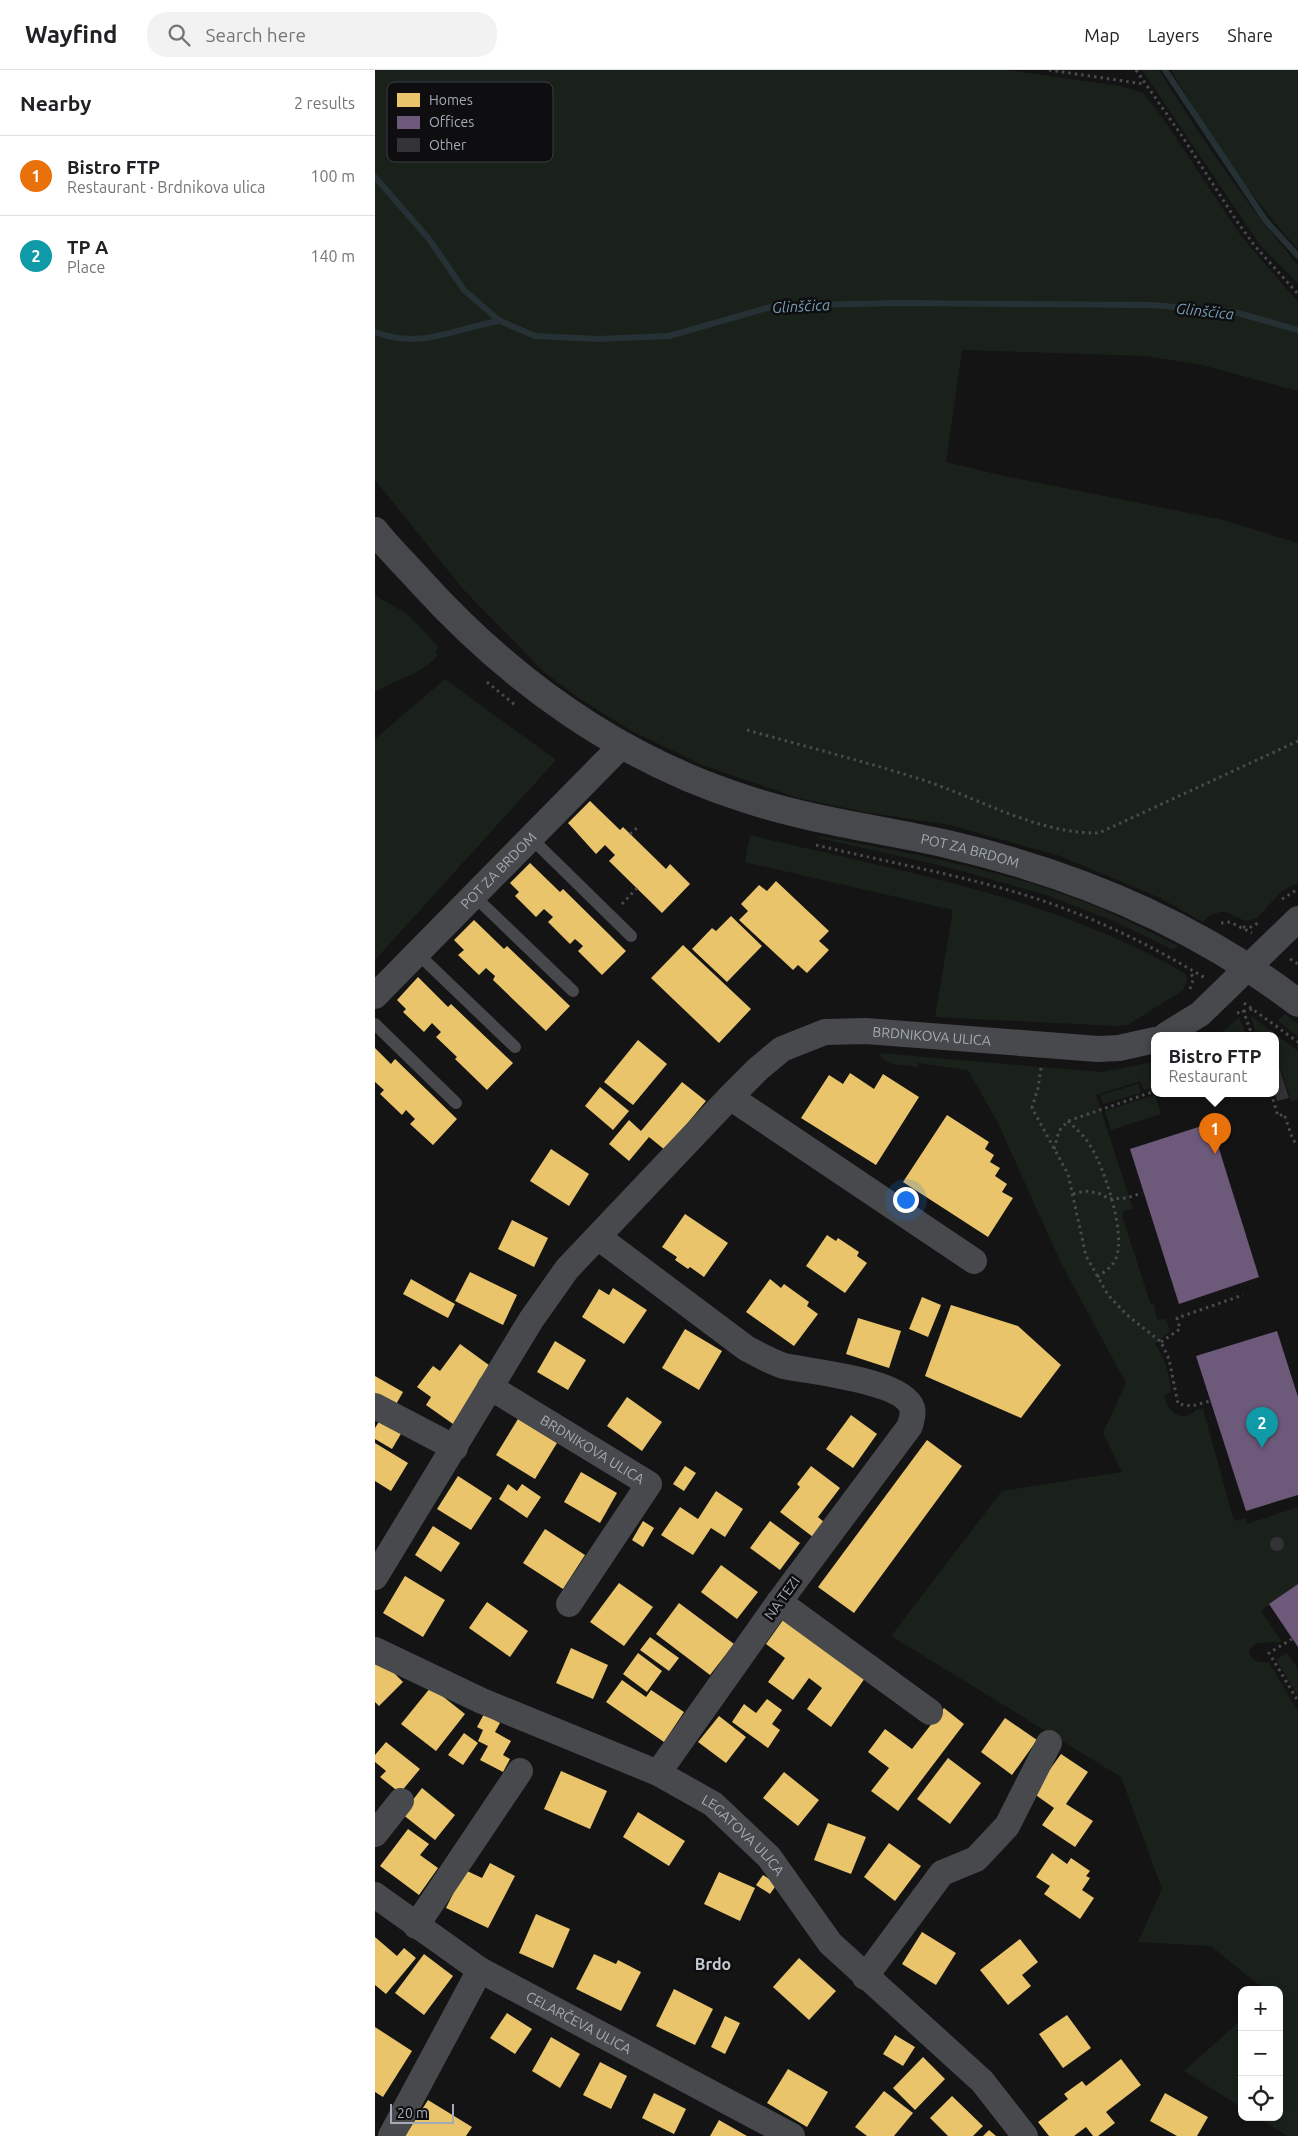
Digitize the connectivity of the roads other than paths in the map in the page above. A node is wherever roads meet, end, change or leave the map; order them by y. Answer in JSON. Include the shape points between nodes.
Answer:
{"nodes":[{"id":1,"x":375,"y":530,"type":"edge"},
{"id":2,"x":622,"y":745,"type":"junction"},
{"id":3,"x":531,"y":838,"type":"junction"},
{"id":4,"x":473,"y":895,"type":"junction"},
{"id":5,"x":1298,"y":919,"type":"edge"},
{"id":6,"x":631,"y":936,"type":"dead end"},
{"id":7,"x":417,"y":953,"type":"junction"},
{"id":8,"x":1248,"y":967,"type":"junction"},
{"id":9,"x":573,"y":991,"type":"dead end"},
{"id":10,"x":375,"y":996,"type":"edge"},
{"id":11,"x":1298,"y":1002,"type":"edge"},
{"id":12,"x":375,"y":1024,"type":"edge"},
{"id":13,"x":1171,"y":1032,"type":"edge"},
{"id":14,"x":1151,"y":1041,"type":"edge"},
{"id":15,"x":515,"y":1047,"type":"dead end"},
{"id":16,"x":730,"y":1097,"type":"junction"},
{"id":17,"x":456,"y":1103,"type":"dead end"},
{"id":18,"x":599,"y":1237,"type":"junction"},
{"id":19,"x":974,"y":1260,"type":"dead end"},
{"id":20,"x":490,"y":1387,"type":"junction"},
{"id":21,"x":375,"y":1406,"type":"edge"},
{"id":22,"x":455,"y":1448,"type":"junction"},
{"id":23,"x":375,"y":1577,"type":"edge"},
{"id":24,"x":779,"y":1602,"type":"junction"},
{"id":25,"x":569,"y":1604,"type":"dead end"},
{"id":26,"x":375,"y":1650,"type":"edge"},
{"id":27,"x":930,"y":1712,"type":"dead end"},
{"id":28,"x":1049,"y":1743,"type":"dead end"},
{"id":29,"x":520,"y":1771,"type":"dead end"},
{"id":30,"x":658,"y":1773,"type":"junction"},
{"id":31,"x":401,"y":1802,"type":"dead end"},
{"id":32,"x":375,"y":1834,"type":"edge"},
{"id":33,"x":375,"y":1895,"type":"edge"},
{"id":34,"x":416,"y":1926,"type":"junction"},
{"id":35,"x":480,"y":1970,"type":"junction"},
{"id":36,"x":865,"y":1976,"type":"junction"},
{"id":37,"x":391,"y":2136,"type":"edge"},
{"id":38,"x":792,"y":2136,"type":"edge"},
{"id":39,"x":1025,"y":2136,"type":"edge"}],
"edges":[{"from":1,"to":2,"type":"main road","name":"POT ZA BRDOM","via":[[444,607],[506,665],[549,699]]},
{"from":2,"to":3,"type":"street","name":"POT ZA BRDOM"},
{"from":2,"to":8,"type":"main road","name":"POT ZA BRDOM","via":[[721,790],[779,810],[944,843],[1054,874],[1136,906]]},
{"from":3,"to":4,"type":"street","name":"POT ZA BRDOM"},
{"from":3,"to":6,"type":"lane"},
{"from":4,"to":7,"type":"street","name":"POT ZA BRDOM"},
{"from":4,"to":9,"type":"lane"},
{"from":5,"to":8,"type":"street"},
{"from":7,"to":10,"type":"street","name":"POT ZA BRDOM"},
{"from":7,"to":15,"type":"lane"},
{"from":8,"to":11,"type":"main road","name":"POT ZA BRDOM"},
{"from":8,"to":13,"type":"street","via":[[1200,1014]]},
{"from":12,"to":17,"type":"lane"},
{"from":14,"to":16,"type":"street","name":"BRDNIKOVA ULICA","via":[[1098,1049],[866,1030],[825,1032],[782,1049]]},
{"from":16,"to":18,"type":"street","name":"BRDNIKOVA ULICA"},
{"from":16,"to":19,"type":"street"},
{"from":18,"to":20,"type":"street","name":"BRDNIKOVA ULICA","via":[[567,1270],[531,1320]]},
{"from":18,"to":24,"type":"street","name":"NA TEZI","via":[[746,1348],[764,1358],[899,1393],[912,1408],[910,1426]]},
{"from":20,"to":22,"type":"street","name":"BRDNIKOVA ULICA"},
{"from":20,"to":25,"type":"street","name":"BRDNIKOVA ULICA","via":[[649,1484]]},
{"from":21,"to":22,"type":"street"},
{"from":22,"to":23,"type":"street","name":"BRDNIKOVA ULICA"},
{"from":24,"to":27,"type":"street"},
{"from":24,"to":30,"type":"street","name":"NA TEZI"},
{"from":26,"to":30,"type":"street","name":"LEGATOVA ULICA","via":[[490,1705]]},
{"from":28,"to":36,"type":"street","via":[[1007,1826],[976,1859],[942,1874]]},
{"from":29,"to":34,"type":"street"},
{"from":30,"to":36,"type":"street","name":"LEGATOVA ULICA","via":[[713,1804],[769,1857],[830,1943]]},
{"from":31,"to":32,"type":"street"},
{"from":33,"to":34,"type":"street","name":"CELARČEVA ULICA"},
{"from":34,"to":35,"type":"street","name":"CELARČEVA ULICA"},
{"from":35,"to":37,"type":"street"},
{"from":35,"to":38,"type":"street","name":"CELARČEVA ULICA"},
{"from":36,"to":39,"type":"street","name":"LEGATOVA ULICA","via":[[982,2081]]}]}
